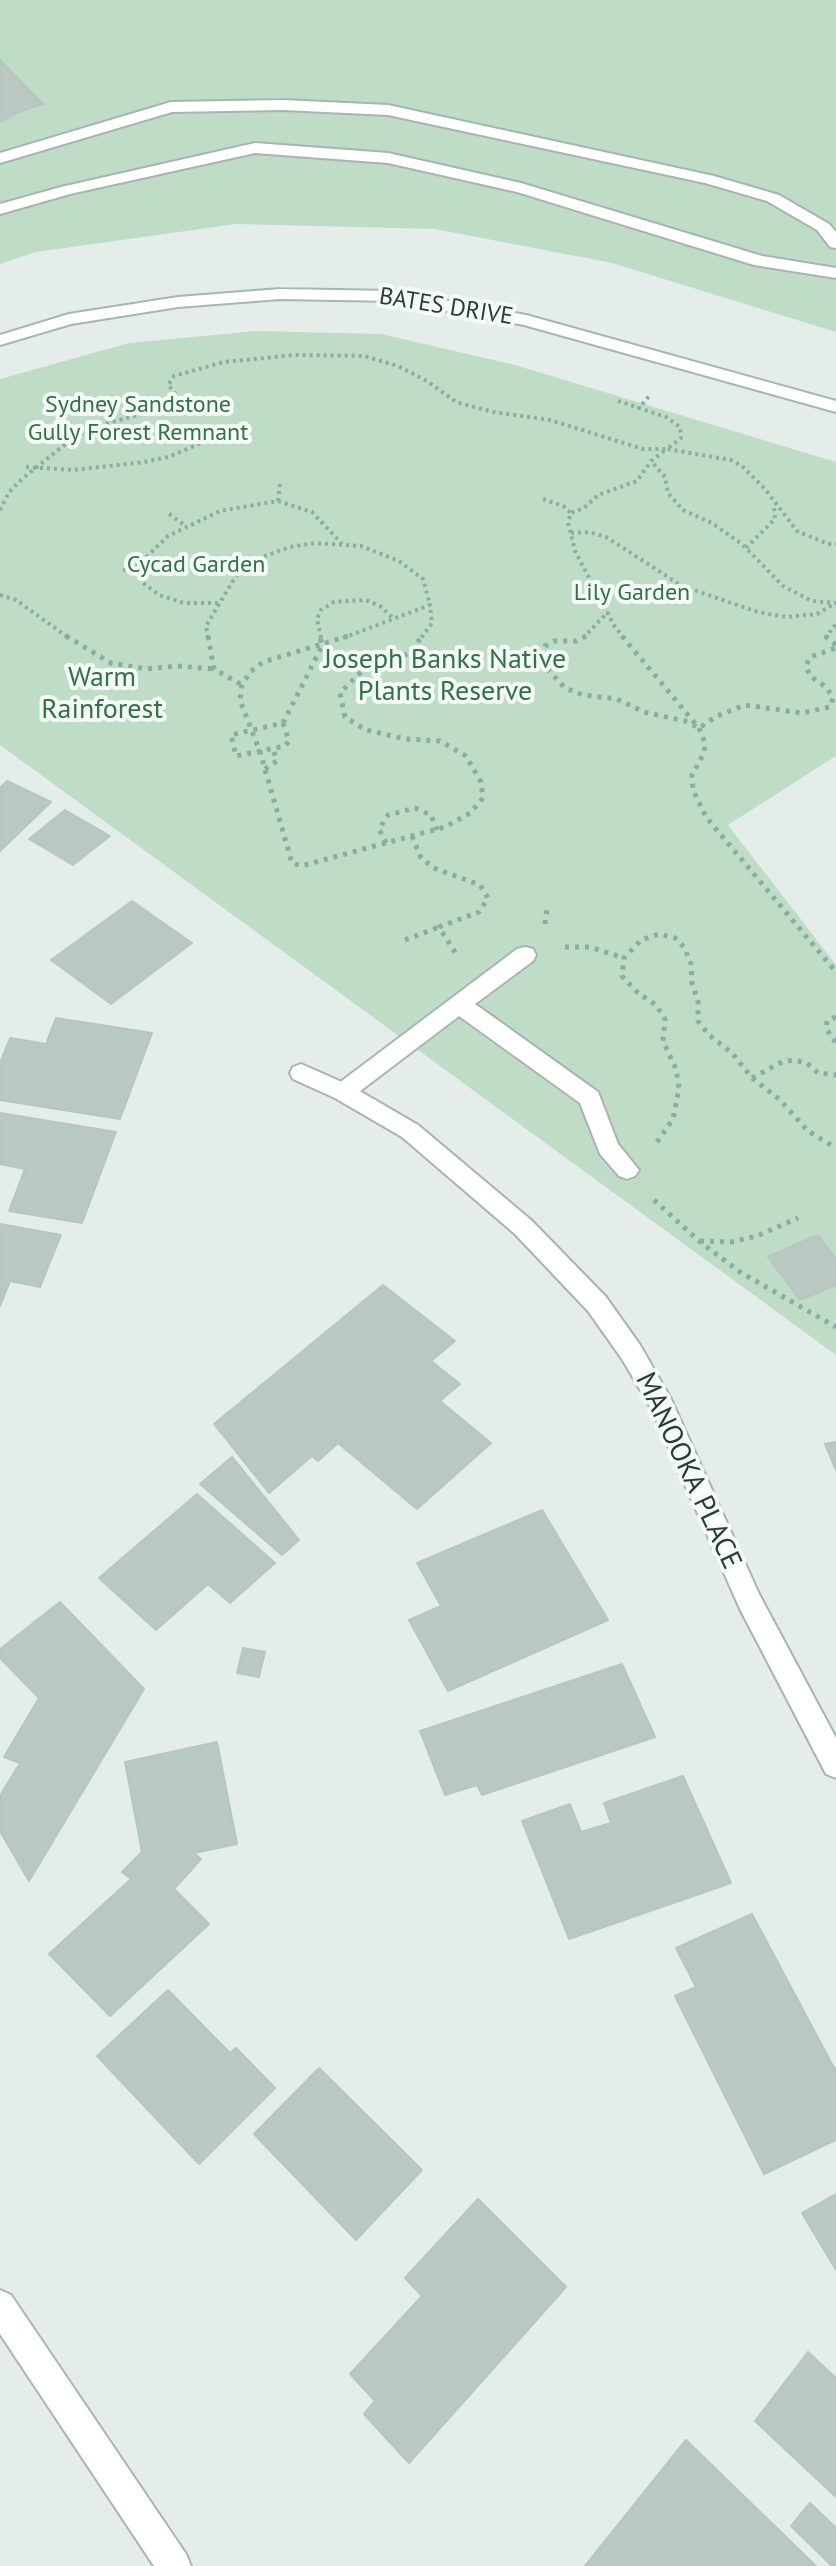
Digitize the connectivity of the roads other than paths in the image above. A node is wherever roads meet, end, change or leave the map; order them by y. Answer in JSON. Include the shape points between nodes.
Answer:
{"nodes":[{"id":1,"x":0,"y":158,"type":"edge"},
{"id":2,"x":0,"y":209,"type":"edge"},
{"id":3,"x":836,"y":243,"type":"edge"},
{"id":4,"x":836,"y":273,"type":"edge"},
{"id":5,"x":0,"y":340,"type":"edge"},
{"id":6,"x":836,"y":407,"type":"edge"},
{"id":7,"x":525,"y":955,"type":"road end"},
{"id":8,"x":460,"y":1005,"type":"junction"},
{"id":9,"x":301,"y":1073,"type":"dead end"},
{"id":10,"x":343,"y":1092,"type":"junction"},
{"id":11,"x":627,"y":1170,"type":"road end"},
{"id":12,"x":836,"y":1765,"type":"edge"},
{"id":13,"x":0,"y":2306,"type":"edge"},
{"id":14,"x":174,"y":2566,"type":"edge"}],
"edges":[{"from":1,"to":3,"type":"main road","via":[[171,107],[388,110],[773,198],[823,227]]},
{"from":2,"to":4,"type":"main road","via":[[255,148],[373,157],[521,188],[760,261]]},
{"from":5,"to":6,"type":"main road","name":"BATES DRIVE","via":[[69,319],[178,302],[280,294],[393,296],[526,320]]},
{"from":7,"to":8,"type":"main road"},
{"from":8,"to":10,"type":"main road"},
{"from":8,"to":11,"type":"main road","via":[[590,1098],[608,1148]]},
{"from":9,"to":10,"type":"main road","name":"MANOOKA PLACE"},
{"from":10,"to":12,"type":"main road","name":"MANOOKA PLACE","via":[[410,1131],[523,1227],[597,1304],[662,1406],[749,1601]]},
{"from":13,"to":14,"type":"main road"}]}
